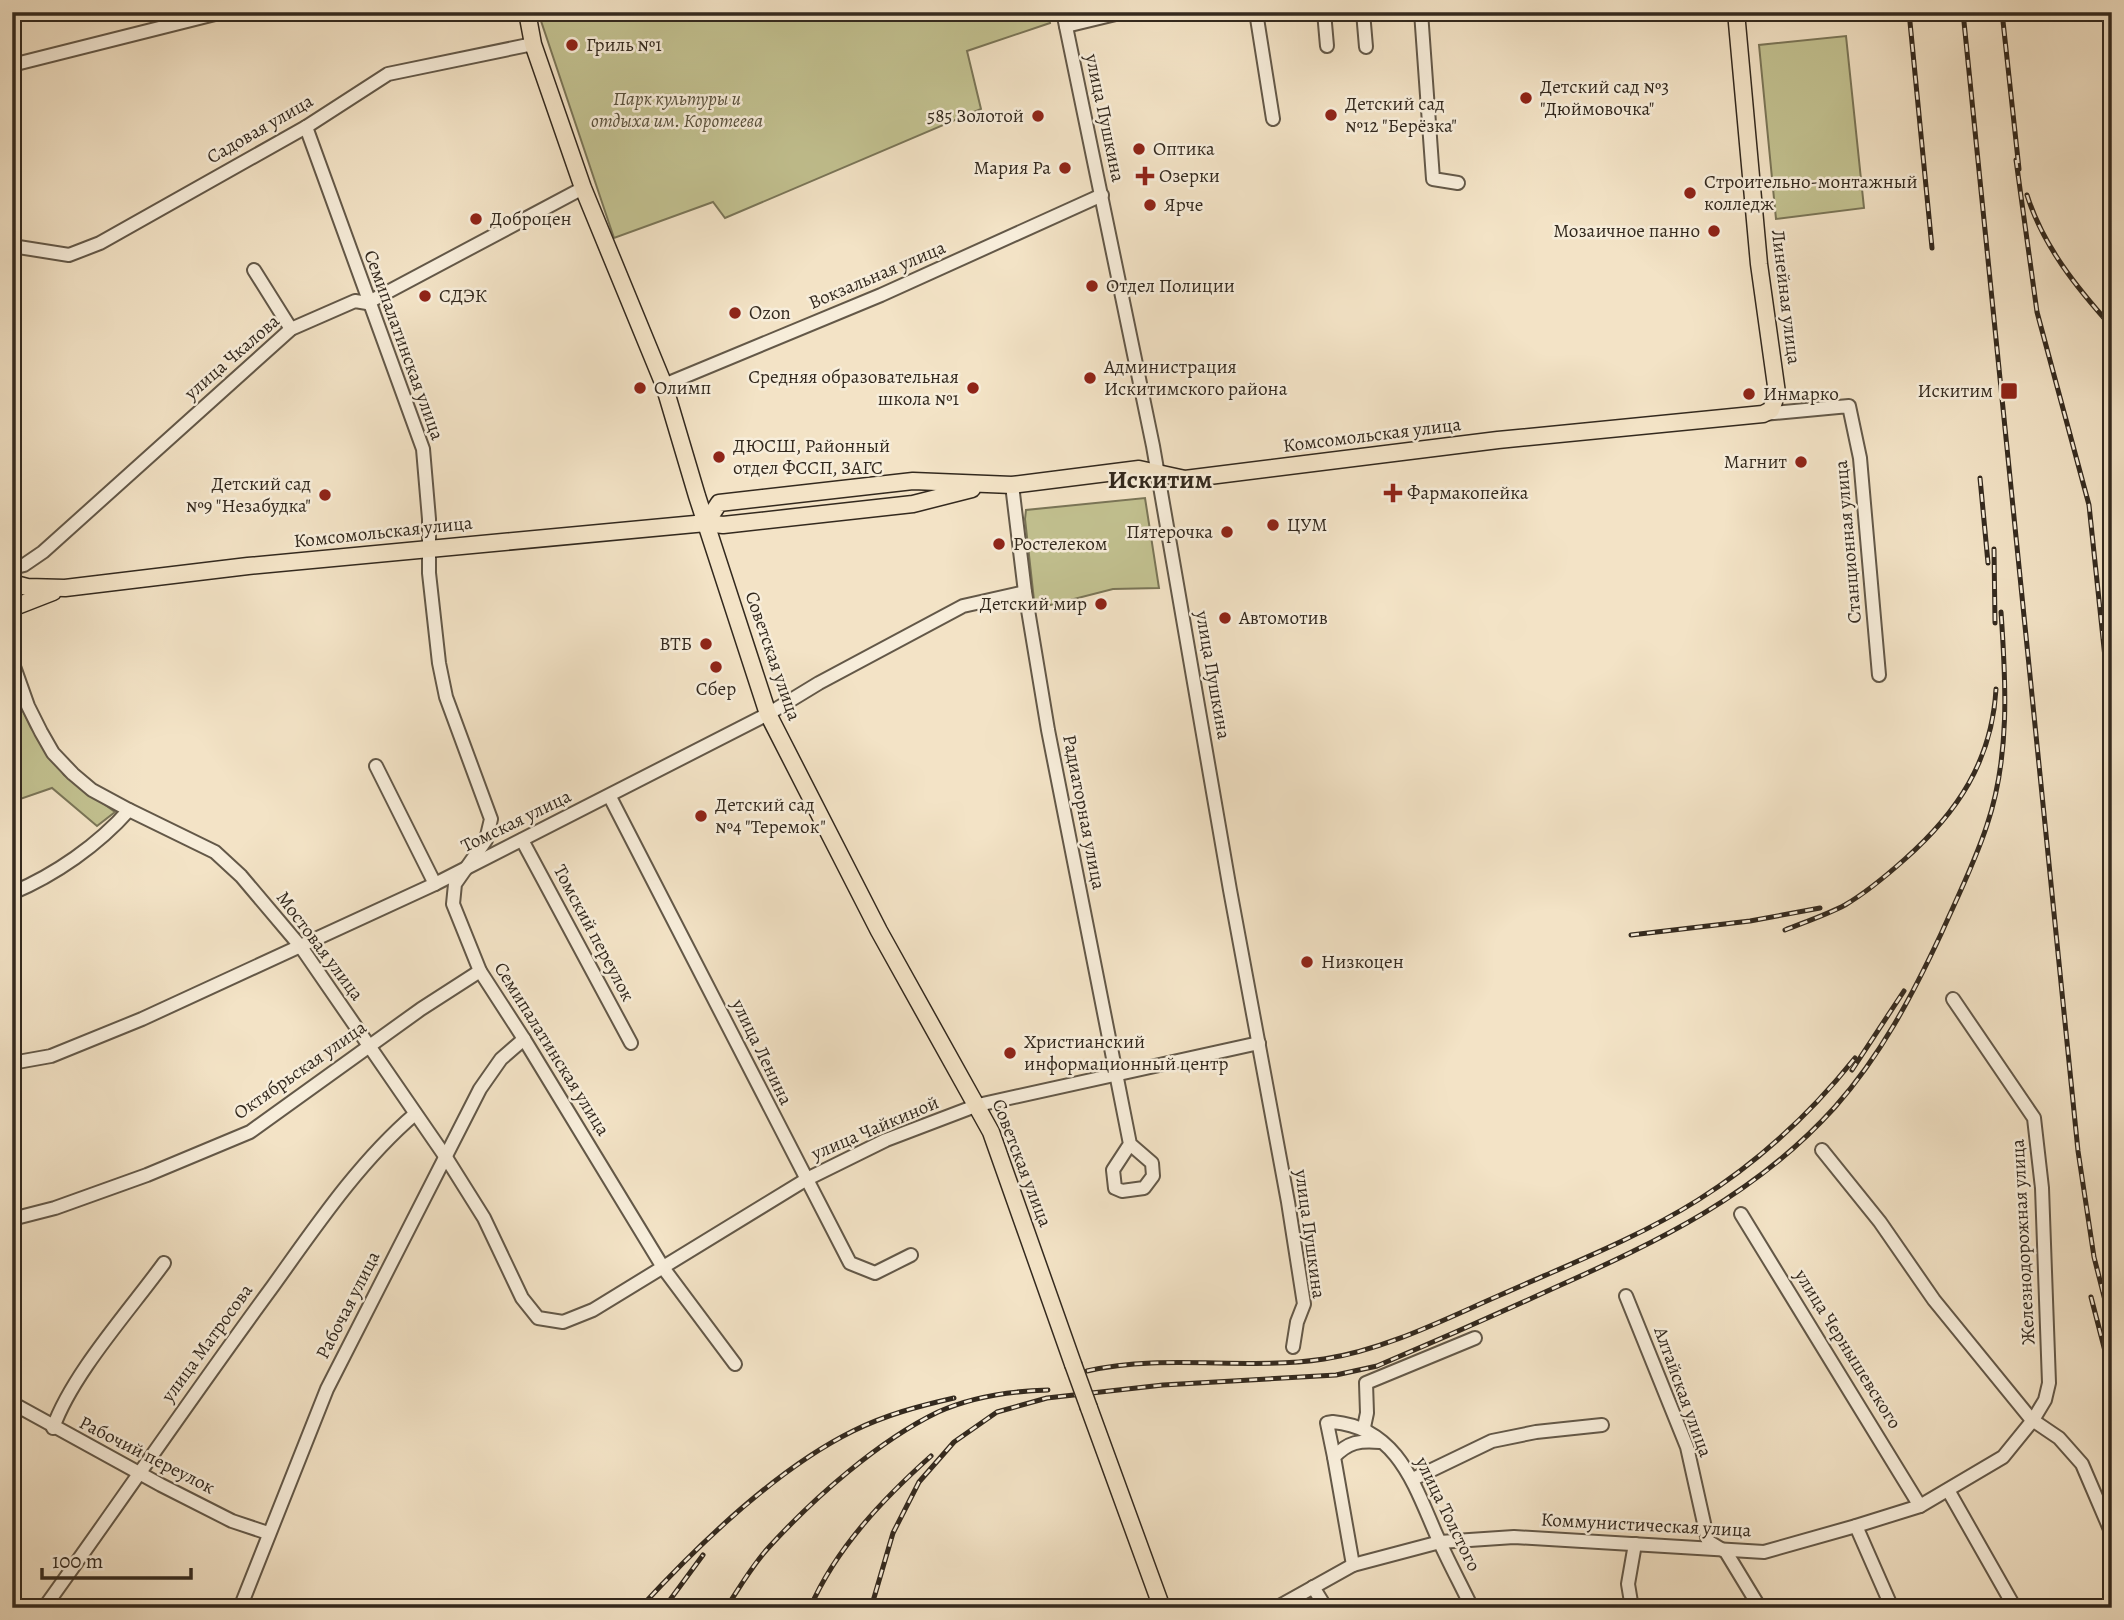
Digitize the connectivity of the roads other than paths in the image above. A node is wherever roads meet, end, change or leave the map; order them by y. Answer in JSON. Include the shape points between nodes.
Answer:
{"nodes":[{"id":1,"x":223,"y":12,"type":"edge"},
{"id":2,"x":527,"y":12,"type":"edge"},
{"id":3,"x":1063,"y":12,"type":"edge"},
{"id":4,"x":1124,"y":12,"type":"edge"},
{"id":5,"x":1256,"y":12,"type":"edge"},
{"id":6,"x":1324,"y":12,"type":"edge"},
{"id":7,"x":1363,"y":12,"type":"edge"},
{"id":8,"x":1422,"y":12,"type":"edge"},
{"id":9,"x":1736,"y":12,"type":"edge"},
{"id":10,"x":1066,"y":26,"type":"junction"},
{"id":11,"x":533,"y":44,"type":"junction"},
{"id":12,"x":1327,"y":46,"type":"dead end"},
{"id":13,"x":1366,"y":47,"type":"dead end"},
{"id":14,"x":12,"y":65,"type":"edge"},
{"id":15,"x":1273,"y":119,"type":"dead end"},
{"id":16,"x":306,"y":127,"type":"junction"},
{"id":17,"x":1458,"y":183,"type":"dead end"},
{"id":18,"x":583,"y":188,"type":"junction"},
{"id":19,"x":1102,"y":195,"type":"junction"},
{"id":20,"x":12,"y":246,"type":"edge"},
{"id":21,"x":254,"y":270,"type":"dead end"},
{"id":22,"x":367,"y":303,"type":"junction"},
{"id":23,"x":291,"y":329,"type":"junction"},
{"id":24,"x":664,"y":385,"type":"junction"},
{"id":25,"x":1763,"y":414,"type":"junction"},
{"id":26,"x":1158,"y":472,"type":"junction"},
{"id":27,"x":988,"y":485,"type":"junction"},
{"id":28,"x":1012,"y":485,"type":"junction"},
{"id":29,"x":706,"y":523,"type":"junction"},
{"id":30,"x":429,"y":548,"type":"junction"},
{"id":31,"x":12,"y":568,"type":"edge"},
{"id":32,"x":12,"y":583,"type":"edge"},
{"id":33,"x":65,"y":588,"type":"junction"},
{"id":34,"x":1025,"y":593,"type":"junction"},
{"id":35,"x":12,"y":608,"type":"edge"},
{"id":36,"x":12,"y":661,"type":"edge"},
{"id":37,"x":1879,"y":675,"type":"dead end"},
{"id":38,"x":768,"y":714,"type":"junction"},
{"id":39,"x":376,"y":766,"type":"dead end"},
{"id":40,"x":610,"y":797,"type":"junction"},
{"id":41,"x":129,"y":810,"type":"junction"},
{"id":42,"x":522,"y":840,"type":"junction"},
{"id":43,"x":466,"y":866,"type":"junction"},
{"id":44,"x":435,"y":884,"type":"junction"},
{"id":45,"x":12,"y":893,"type":"edge"},
{"id":46,"x":302,"y":947,"type":"junction"},
{"id":47,"x":480,"y":971,"type":"junction"},
{"id":48,"x":1953,"y":999,"type":"dead end"},
{"id":49,"x":524,"y":1039,"type":"junction"},
{"id":50,"x":631,"y":1043,"type":"dead end"},
{"id":51,"x":1259,"y":1043,"type":"junction"},
{"id":52,"x":369,"y":1046,"type":"junction"},
{"id":53,"x":12,"y":1063,"type":"edge"},
{"id":54,"x":1114,"y":1074,"type":"junction"},
{"id":55,"x":978,"y":1105,"type":"junction"},
{"id":56,"x":415,"y":1114,"type":"junction"},
{"id":57,"x":1130,"y":1144,"type":"dead end"},
{"id":58,"x":1822,"y":1150,"type":"dead end"},
{"id":59,"x":447,"y":1159,"type":"junction"},
{"id":60,"x":807,"y":1179,"type":"junction"},
{"id":61,"x":1741,"y":1214,"type":"dead end"},
{"id":62,"x":12,"y":1219,"type":"edge"},
{"id":63,"x":911,"y":1255,"type":"dead end"},
{"id":64,"x":164,"y":1262,"type":"dead end"},
{"id":65,"x":664,"y":1269,"type":"junction"},
{"id":66,"x":1626,"y":1296,"type":"dead end"},
{"id":67,"x":538,"y":1318,"type":"joint"},
{"id":68,"x":1475,"y":1338,"type":"dead end"},
{"id":69,"x":1293,"y":1347,"type":"dead end"},
{"id":70,"x":735,"y":1364,"type":"dead end"},
{"id":71,"x":12,"y":1403,"type":"edge"},
{"id":72,"x":2033,"y":1420,"type":"junction"},
{"id":73,"x":1602,"y":1425,"type":"dead end"},
{"id":74,"x":52,"y":1428,"type":"junction"},
{"id":75,"x":1366,"y":1431,"type":"junction"},
{"id":76,"x":1383,"y":1442,"type":"junction"},
{"id":77,"x":1334,"y":1457,"type":"junction"},
{"id":78,"x":141,"y":1473,"type":"junction"},
{"id":79,"x":1413,"y":1479,"type":"junction"},
{"id":80,"x":1948,"y":1490,"type":"junction"},
{"id":81,"x":1920,"y":1506,"type":"junction"},
{"id":82,"x":1856,"y":1526,"type":"junction"},
{"id":83,"x":268,"y":1533,"type":"junction"},
{"id":84,"x":2112,"y":1534,"type":"edge"},
{"id":85,"x":1440,"y":1542,"type":"junction"},
{"id":86,"x":1634,"y":1545,"type":"junction"},
{"id":87,"x":1726,"y":1552,"type":"junction"},
{"id":88,"x":1353,"y":1565,"type":"junction"},
{"id":89,"x":1313,"y":1587,"type":"junction"},
{"id":90,"x":44,"y":1608,"type":"edge"},
{"id":91,"x":240,"y":1608,"type":"edge"},
{"id":92,"x":1162,"y":1608,"type":"edge"},
{"id":93,"x":1276,"y":1608,"type":"edge"},
{"id":94,"x":1326,"y":1608,"type":"edge"},
{"id":95,"x":1472,"y":1608,"type":"edge"},
{"id":96,"x":1632,"y":1608,"type":"edge"},
{"id":97,"x":1760,"y":1608,"type":"edge"},
{"id":98,"x":1892,"y":1608,"type":"edge"},
{"id":99,"x":2015,"y":1608,"type":"edge"}],
"edges":[{"from":1,"to":14,"type":"street"},
{"from":2,"to":11,"type":"main road","name":"Советская улица"},
{"from":3,"to":10,"type":"street","name":"улица Пушкина"},
{"from":4,"to":10,"type":"street"},
{"from":5,"to":15,"type":"street"},
{"from":6,"to":12,"type":"street"},
{"from":7,"to":13,"type":"street"},
{"from":8,"to":17,"type":"street","via":[[1433,179]]},
{"from":9,"to":25,"type":"main road","name":"Линейная улица","via":[[1759,264],[1777,393],[1771,410]]},
{"from":10,"to":19,"type":"street","name":"улица Пушкина"},
{"from":11,"to":16,"type":"street","name":"Садовая улица","via":[[388,74]]},
{"from":11,"to":18,"type":"main road","name":"Советская улица"},
{"from":16,"to":20,"type":"street","name":"Садовая улица","via":[[100,243],[69,255]]},
{"from":16,"to":22,"type":"street","name":"Семипалатинская улица"},
{"from":18,"to":22,"type":"street","name":"улица Чкалова"},
{"from":18,"to":24,"type":"main road","name":"Советская улица"},
{"from":19,"to":24,"type":"street","name":"Вокзальная улица","via":[[881,295]]},
{"from":19,"to":26,"type":"street","name":"улица Пушкина"},
{"from":21,"to":23,"type":"street"},
{"from":22,"to":23,"type":"street","name":"улица Чкалова","via":[[355,301]]},
{"from":22,"to":30,"type":"street","name":"Семипалатинская улица","via":[[422,449]]},
{"from":23,"to":31,"type":"street","name":"улица Чкалова","via":[[43,552]]},
{"from":24,"to":29,"type":"main road","name":"Советская улица"},
{"from":25,"to":26,"type":"main road","name":"Комсомольская улица","via":[[1185,478]]},
{"from":25,"to":37,"type":"street","name":"Станционная улица","via":[[1849,406],[1860,458]]},
{"from":26,"to":28,"type":"main road","name":"Комсомольская улица","via":[[1139,469]]},
{"from":26,"to":51,"type":"street","name":"улица Пушкина"},
{"from":27,"to":28,"type":"main road","name":"Комсомольская улица"},
{"from":27,"to":29,"type":"main road","name":"Комсомольская улица","via":[[913,504],[723,525]]},
{"from":27,"to":29,"type":"main road","name":"Комсомольская улица","via":[[913,481],[719,503]]},
{"from":28,"to":34,"type":"street","name":"Радиаторная улица"},
{"from":29,"to":30,"type":"main road","name":"Комсомольская улица"},
{"from":29,"to":38,"type":"main road","name":"Советская улица"},
{"from":30,"to":33,"type":"main road","name":"Комсомольская улица"},
{"from":30,"to":43,"type":"street","name":"Семипалатинская улица","via":[[435,635],[446,697],[491,819],[486,840]]},
{"from":32,"to":33,"type":"main road","name":"Комсомольская улица"},
{"from":33,"to":35,"type":"main road","name":"Комсомольская улица"},
{"from":34,"to":38,"type":"street","name":"Томская улица","via":[[963,606]]},
{"from":34,"to":54,"type":"street","name":"Радиаторная улица"},
{"from":36,"to":41,"type":"street","name":"Мостовая улица","via":[[28,706],[53,752],[92,790]]},
{"from":38,"to":40,"type":"street","name":"Томская улица"},
{"from":38,"to":55,"type":"main road","name":"Советская улица","via":[[879,931]]},
{"from":39,"to":44,"type":"street"},
{"from":40,"to":42,"type":"street","name":"Томская улица"},
{"from":40,"to":60,"type":"street","name":"улица Ленина"},
{"from":41,"to":45,"type":"street","via":[[43,880]]},
{"from":41,"to":46,"type":"street","name":"Мостовая улица","via":[[215,852]]},
{"from":42,"to":43,"type":"street","name":"Томская улица"},
{"from":42,"to":50,"type":"street","name":"Томский переулок"},
{"from":43,"to":44,"type":"street","name":"Томская улица"},
{"from":43,"to":47,"type":"street","name":"Семипалатинская улица","via":[[455,884],[453,904]]},
{"from":44,"to":46,"type":"street","name":"Томская улица"},
{"from":46,"to":52,"type":"street","name":"Мостовая улица"},
{"from":46,"to":53,"type":"street","name":"Томская улица","via":[[51,1056]]},
{"from":47,"to":49,"type":"street","name":"Семипалатинская улица"},
{"from":47,"to":52,"type":"street","name":"Октябрьская улица"},
{"from":48,"to":72,"type":"street","name":"Железнодорожная улица","via":[[2034,1118],[2042,1188],[2049,1383]]},
{"from":49,"to":59,"type":"street","name":"Рабочая улица","via":[[501,1059],[480,1089]]},
{"from":49,"to":65,"type":"street","name":"Семипалатинская улица"},
{"from":51,"to":54,"type":"street","name":"улица Чайкиной"},
{"from":51,"to":69,"type":"street","name":"улица Пушкина","via":[[1304,1304]]},
{"from":52,"to":56,"type":"street","name":"Мостовая улица"},
{"from":52,"to":62,"type":"street","name":"Октябрьская улица","via":[[250,1132],[147,1175]]},
{"from":54,"to":55,"type":"street","name":"улица Чайкиной"},
{"from":54,"to":57,"type":"street","name":"Радиаторная улица"},
{"from":55,"to":60,"type":"street","name":"улица Чайкиной","via":[[886,1140]]},
{"from":55,"to":92,"type":"main road","name":"Советская улица","bridge":true},
{"from":56,"to":59,"type":"street","name":"Мостовая улица"},
{"from":56,"to":78,"type":"street","name":"улица Матросова","via":[[388,1137],[323,1217]]},
{"from":58,"to":72,"type":"street","via":[[1934,1300]]},
{"from":59,"to":67,"type":"street","name":"Мостовая улица","via":[[484,1218],[522,1298]]},
{"from":59,"to":83,"type":"street","name":"Рабочая улица","via":[[327,1389]]},
{"from":60,"to":63,"type":"street","name":"улица Ленина","via":[[850,1263],[875,1273]]},
{"from":60,"to":65,"type":"street","name":"улица Чайкиной"},
{"from":61,"to":81,"type":"street","name":"улица Чернышевского"},
{"from":64,"to":74,"type":"street","via":[[90,1364]]},
{"from":65,"to":67,"type":"street","name":"улица Чайкиной","via":[[564,1322]]},
{"from":65,"to":70,"type":"street","name":"Семипалатинская улица"},
{"from":66,"to":87,"type":"street","name":"Алтайская улица","via":[[1687,1447],[1708,1541]]},
{"from":68,"to":75,"type":"street","via":[[1366,1383]]},
{"from":71,"to":74,"type":"street","name":"Рабочий переулок"},
{"from":72,"to":80,"type":"street","name":"Коммунистическая улица","via":[[2003,1457]]},
{"from":72,"to":84,"type":"street","via":[[2059,1438],[2082,1464]]},
{"from":73,"to":79,"type":"street","via":[[1492,1441]]},
{"from":74,"to":78,"type":"street","name":"Рабочий переулок"},
{"from":75,"to":76,"type":"street","name":"улица Толстого"},
{"from":75,"to":77,"type":"street","name":"улица Толстого","via":[[1350,1424],[1327,1423]]},
{"from":76,"to":77,"type":"street","via":[[1361,1440],[1343,1447]]},
{"from":76,"to":79,"type":"street","name":"улица Толстого"},
{"from":77,"to":88,"type":"street"},
{"from":78,"to":83,"type":"street","name":"Рабочий переулок","via":[[232,1521]]},
{"from":78,"to":90,"type":"street","name":"улица Матросова"},
{"from":79,"to":85,"type":"street","name":"улица Толстого"},
{"from":80,"to":81,"type":"street","name":"Коммунистическая улица"},
{"from":80,"to":99,"type":"street"},
{"from":81,"to":82,"type":"street","name":"Коммунистическая улица"},
{"from":82,"to":87,"type":"street","name":"Коммунистическая улица","via":[[1763,1552]]},
{"from":82,"to":98,"type":"street"},
{"from":83,"to":91,"type":"street","name":"Рабочая улица"},
{"from":85,"to":86,"type":"street","name":"Коммунистическая улица","via":[[1514,1537]]},
{"from":85,"to":88,"type":"street","name":"Коммунистическая улица"},
{"from":85,"to":95,"type":"street","name":"улица Толстого"},
{"from":86,"to":87,"type":"street","name":"Коммунистическая улица"},
{"from":86,"to":96,"type":"street","via":[[1628,1584]]},
{"from":87,"to":97,"type":"street","name":"Алтайская улица"},
{"from":88,"to":89,"type":"street","name":"Коммунистическая улица"},
{"from":89,"to":93,"type":"street","name":"Коммунистическая улица"},
{"from":89,"to":94,"type":"street"}]}
